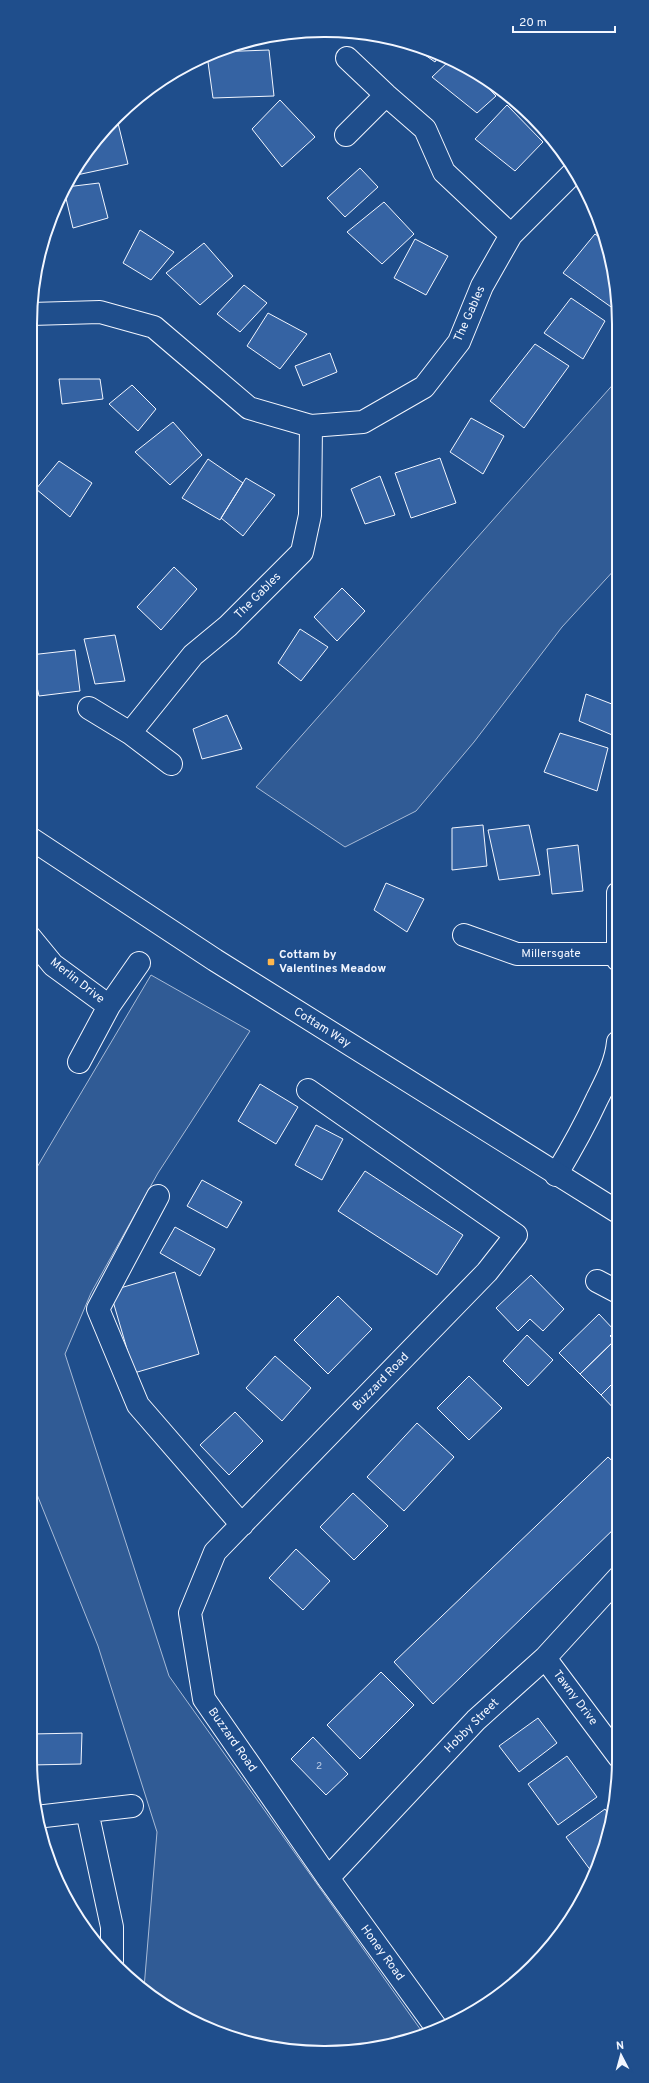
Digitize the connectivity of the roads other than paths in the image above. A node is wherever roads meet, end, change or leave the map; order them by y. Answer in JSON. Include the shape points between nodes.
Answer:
{"nodes":[{"id":1,"x":347,"y":58,"type":"dead end"},
{"id":2,"x":386,"y":95,"type":"junction"},
{"id":3,"x":346,"y":135,"type":"dead end"},
{"id":4,"x":570,"y":176,"type":"edge"},
{"id":5,"x":511,"y":235,"type":"junction"},
{"id":6,"x":38,"y":314,"type":"edge"},
{"id":7,"x":311,"y":426,"type":"junction"},
{"id":8,"x":89,"y":708,"type":"dead end"},
{"id":9,"x":130,"y":733,"type":"junction"},
{"id":10,"x":171,"y":764,"type":"dead end"},
{"id":11,"x":37,"y":843,"type":"edge"},
{"id":12,"x":464,"y":935,"type":"dead end"},
{"id":13,"x":37,"y":945,"type":"edge"},
{"id":14,"x":612,"y":954,"type":"edge"},
{"id":15,"x":139,"y":963,"type":"dead end"},
{"id":16,"x":109,"y":1006,"type":"junction"},
{"id":17,"x":79,"y":1062,"type":"dead end"},
{"id":18,"x":612,"y":1065,"type":"edge"},
{"id":19,"x":308,"y":1090,"type":"dead end"},
{"id":20,"x":556,"y":1175,"type":"junction"},
{"id":21,"x":158,"y":1196,"type":"dead end"},
{"id":22,"x":612,"y":1208,"type":"edge"},
{"id":23,"x":598,"y":1281,"type":"dead end"},
{"id":24,"x":612,"y":1289,"type":"edge"},
{"id":25,"x":242,"y":1524,"type":"junction"},
{"id":26,"x":612,"y":1584,"type":"edge"},
{"id":27,"x":545,"y":1658,"type":"junction"},
{"id":28,"x":612,"y":1748,"type":"edge"},
{"id":29,"x":132,"y":1806,"type":"dead end"},
{"id":30,"x":87,"y":1811,"type":"junction"},
{"id":31,"x":43,"y":1816,"type":"edge"},
{"id":32,"x":328,"y":1878,"type":"junction"},
{"id":33,"x":112,"y":1952,"type":"edge"},
{"id":34,"x":434,"y":2024,"type":"edge"}],
"edges":[{"from":1,"to":2,"type":"street"},
{"from":2,"to":3,"type":"street"},
{"from":2,"to":5,"type":"street","via":[[425,129],[444,172]]},
{"from":4,"to":5,"type":"street","name":"The Gables"},
{"from":5,"to":7,"type":"street","name":"The Gables","via":[[482,286],[459,342],[424,387],[364,422]]},
{"from":6,"to":7,"type":"street","name":"The Gables","via":[[100,312],[154,327],[249,408]]},
{"from":7,"to":9,"type":"street","name":"The Gables","via":[[310,515],[302,552],[228,626],[193,655]]},
{"from":8,"to":9,"type":"street"},
{"from":9,"to":10,"type":"street"},
{"from":11,"to":20,"type":"street","name":"Cottam Way","via":[[215,960]]},
{"from":12,"to":14,"type":"street","name":"Millersgate","via":[[517,954]]},
{"from":13,"to":16,"type":"street","name":"Merlin Drive","via":[[53,965]]},
{"from":15,"to":16,"type":"street","name":"Merlin Drive"},
{"from":16,"to":17,"type":"street","name":"Merlin Drive"},
{"from":18,"to":20,"type":"street","via":[[586,1123]]},
{"from":19,"to":25,"type":"street","name":"Buzzard Road","via":[[516,1236],[487,1272]]},
{"from":20,"to":22,"type":"street","name":"Cottam Way"},
{"from":21,"to":25,"type":"street","via":[[98,1309],[138,1405]]},
{"from":23,"to":24,"type":"street"},
{"from":25,"to":32,"type":"street","name":"Buzzard Road","via":[[215,1552],[190,1613],[204,1699]]},
{"from":26,"to":27,"type":"street","name":"Hobby Street"},
{"from":27,"to":28,"type":"street","name":"Tawny Drive"},
{"from":27,"to":32,"type":"street","name":"Hobby Street","via":[[476,1720]]},
{"from":29,"to":30,"type":"street"},
{"from":30,"to":31,"type":"street"},
{"from":30,"to":33,"type":"street","via":[[112,1927]]},
{"from":32,"to":34,"type":"street","name":"Honey Road"}]}
